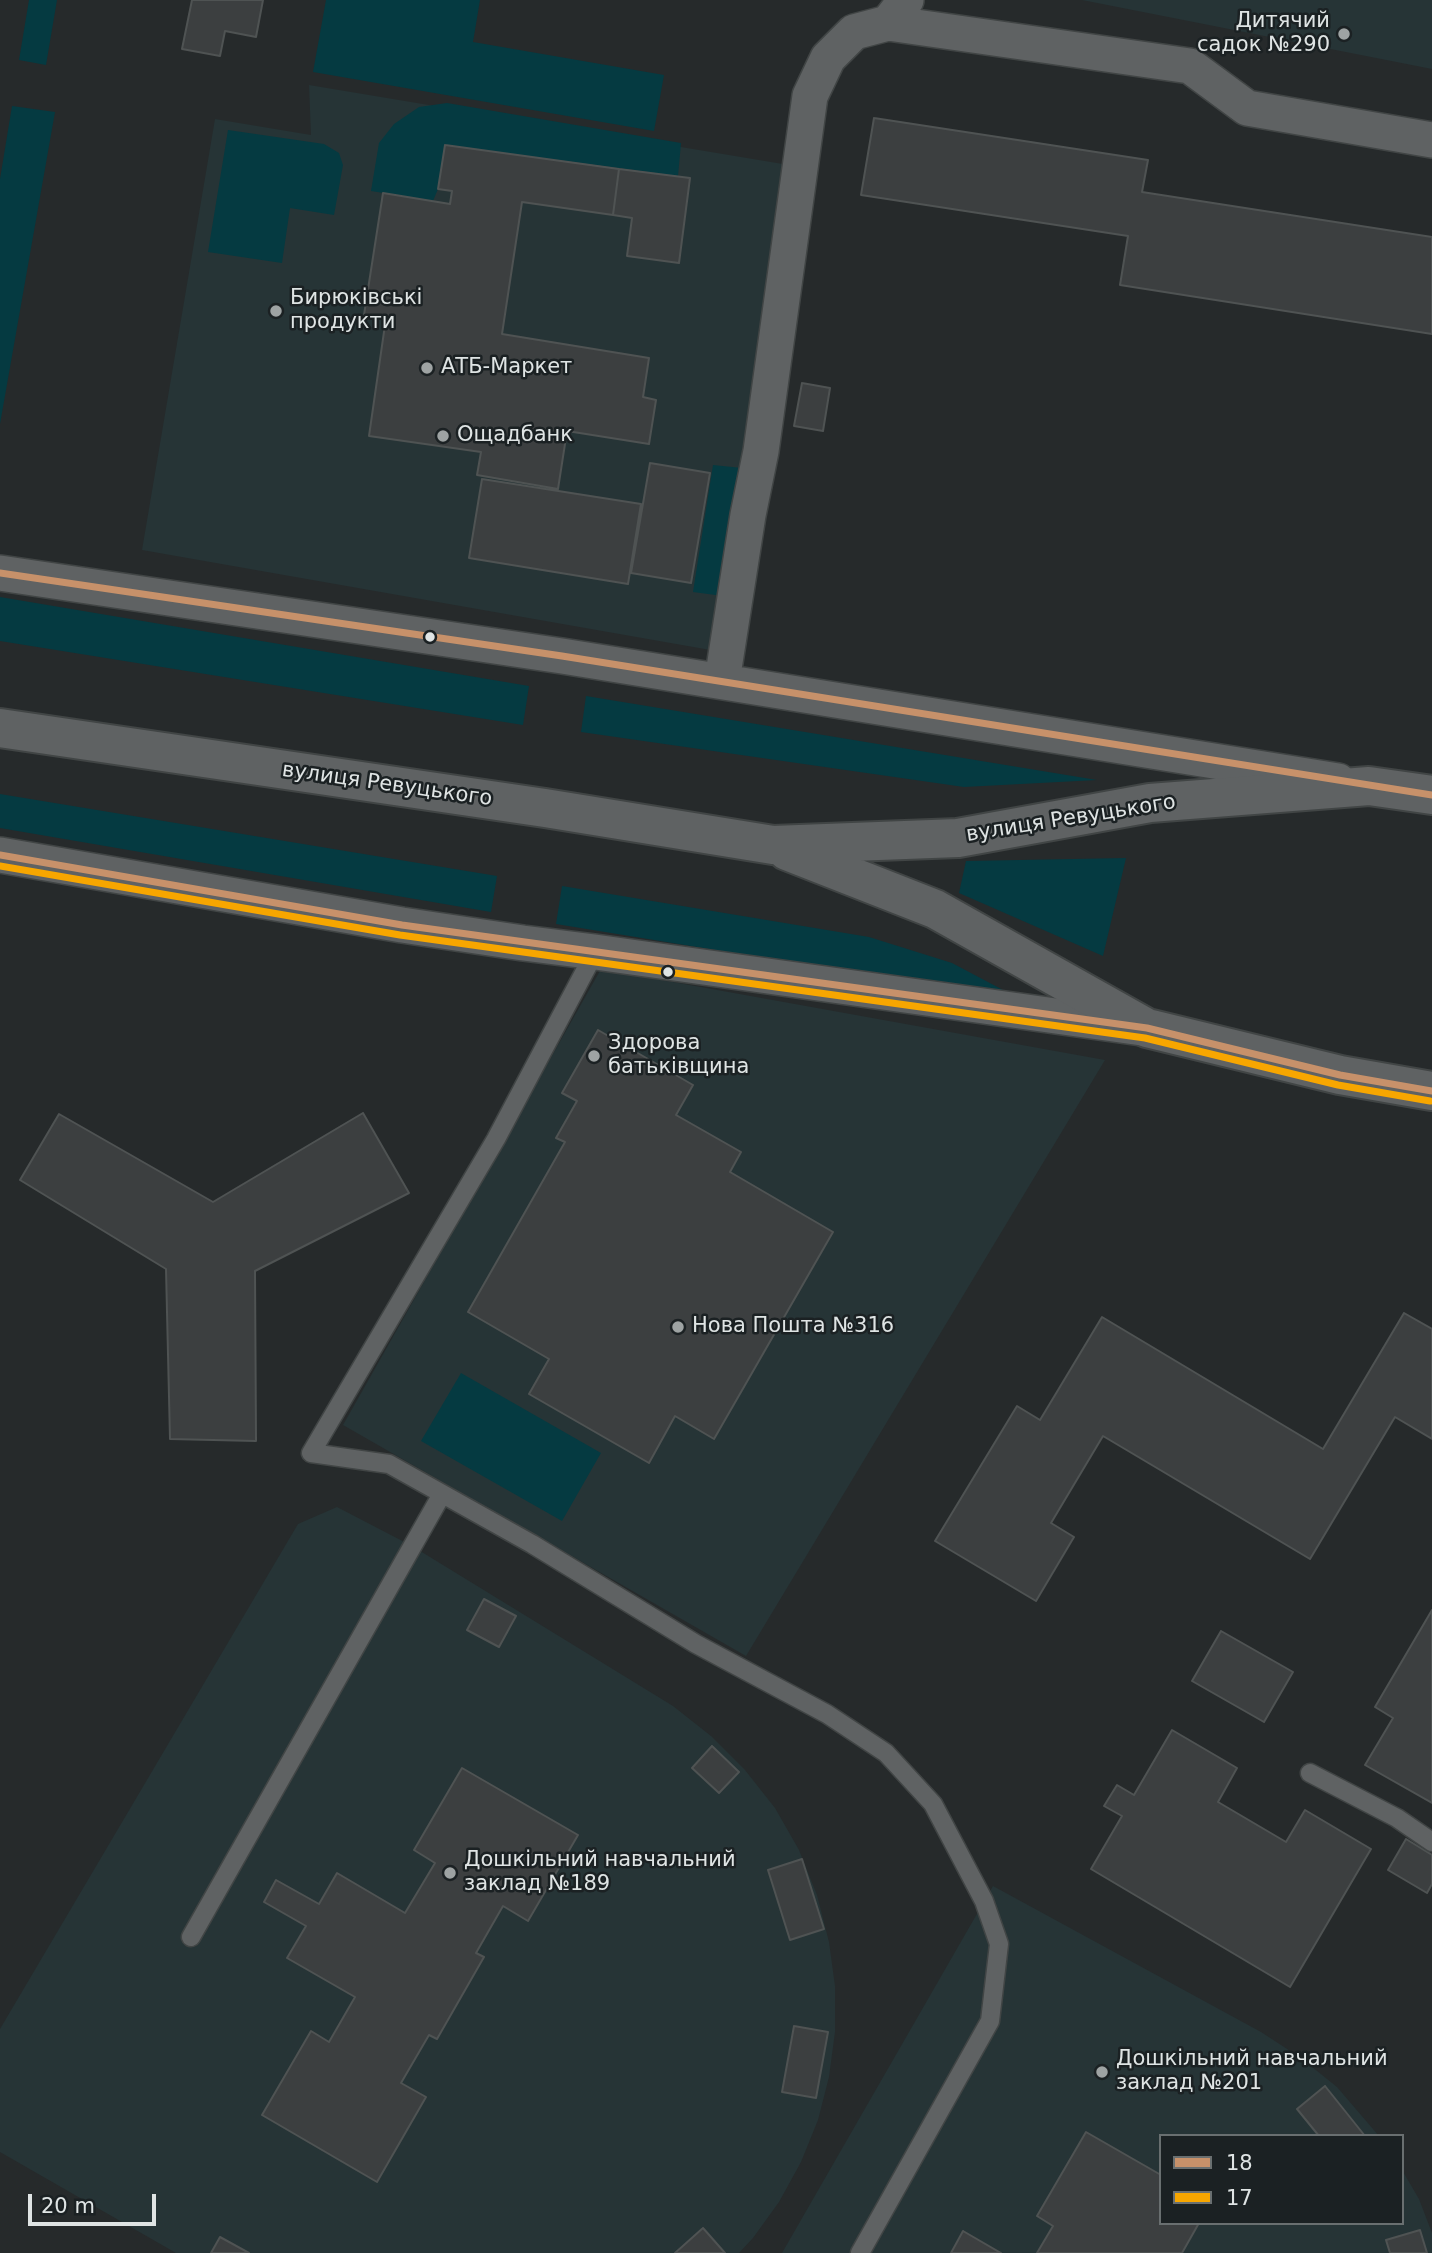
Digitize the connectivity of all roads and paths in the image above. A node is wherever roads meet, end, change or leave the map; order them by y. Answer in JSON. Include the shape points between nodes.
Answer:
{"nodes":[{"id":1,"x":897,"y":12,"type":"edge"},
{"id":2,"x":1432,"y":140,"type":"edge"},
{"id":3,"x":0,"y":573,"type":"edge"},
{"id":4,"x":722,"y":681,"type":"junction"},
{"id":5,"x":0,"y":728,"type":"edge"},
{"id":6,"x":1369,"y":786,"type":"junction"},
{"id":7,"x":1432,"y":795,"type":"edge"},
{"id":8,"x":773,"y":845,"type":"junction"},
{"id":9,"x":0,"y":855,"type":"edge"},
{"id":10,"x":595,"y":951,"type":"junction"},
{"id":11,"x":1147,"y":1028,"type":"junction"},
{"id":12,"x":1432,"y":1091,"type":"edge"},
{"id":13,"x":442,"y":1494,"type":"junction"},
{"id":14,"x":1310,"y":1773,"type":"dead end"},
{"id":15,"x":1432,"y":1842,"type":"edge"},
{"id":16,"x":191,"y":1937,"type":"dead end"},
{"id":17,"x":860,"y":2253,"type":"edge"}],
"edges":[{"from":1,"to":2,"type":"street","via":[[1190,66],[1247,108]]},
{"from":1,"to":4,"type":"street","via":[[855,32],[828,58],[810,96],[761,451]]},
{"from":3,"to":4,"type":"street","name":"вулиця Ревуцького"},
{"from":4,"to":6,"type":"street","name":"вулиця Ревуцького"},
{"from":5,"to":8,"type":"street","name":"вулиця Ревуцького"},
{"from":6,"to":7,"type":"street","name":"вулиця Ревуцького"},
{"from":6,"to":8,"type":"street","name":"вулиця Ревуцького","via":[[1150,803],[958,838]]},
{"from":8,"to":11,"type":"street","name":"вулиця Ревуцького","via":[[934,909]]},
{"from":9,"to":10,"type":"street","name":"вулиця Ревуцького","via":[[402,925]]},
{"from":10,"to":11,"type":"street","name":"вулиця Ревуцького"},
{"from":10,"to":13,"type":"lane","via":[[496,1139],[311,1453],[389,1464]]},
{"from":11,"to":12,"type":"street","name":"вулиця Ревуцького","via":[[1340,1075]]},
{"from":13,"to":16,"type":"lane"},
{"from":13,"to":17,"type":"lane","via":[[696,1644],[827,1714],[886,1753],[933,1804],[984,1901],[999,1944],[990,2021]]},
{"from":14,"to":15,"type":"lane","via":[[1397,1818]]}]}
